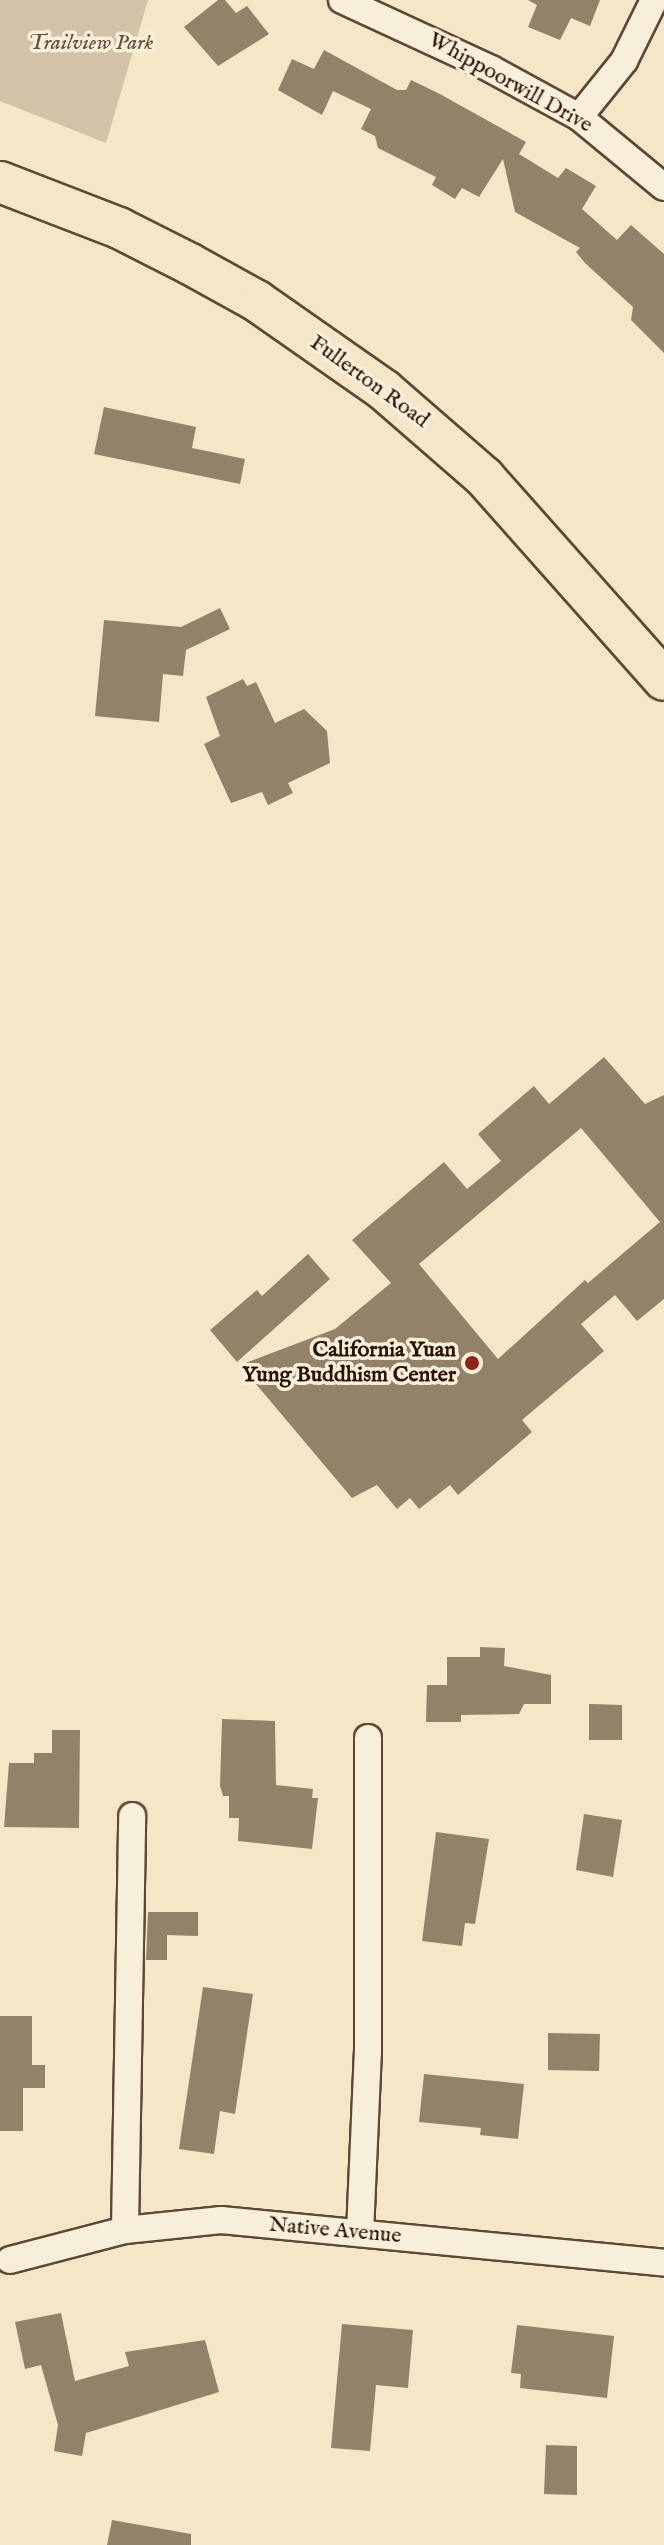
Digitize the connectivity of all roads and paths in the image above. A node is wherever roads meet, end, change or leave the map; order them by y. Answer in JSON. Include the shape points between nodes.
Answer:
{"nodes":[{"id":1,"x":342,"y":0,"type":"edge"},
{"id":2,"x":654,"y":0,"type":"edge"},
{"id":3,"x":579,"y":117,"type":"junction"},
{"id":4,"x":0,"y":182,"type":"edge"},
{"id":5,"x":664,"y":187,"type":"edge"},
{"id":6,"x":664,"y":680,"type":"edge"},
{"id":7,"x":368,"y":1738,"type":"dead end"},
{"id":8,"x":132,"y":1816,"type":"dead end"},
{"id":9,"x":125,"y":2230,"type":"junction"},
{"id":10,"x":360,"y":2233,"type":"junction"},
{"id":11,"x":10,"y":2260,"type":"dead end"},
{"id":12,"x":664,"y":2263,"type":"edge"}],
"edges":[{"from":1,"to":3,"type":"street","name":"Whippoorwill Drive","via":[[398,22]]},
{"from":2,"to":3,"type":"street","via":[[624,61]]},
{"from":3,"to":5,"type":"street","name":"Whippoorwill Drive"},
{"from":4,"to":6,"type":"main road","name":"Fullerton Road","via":[[119,228],[190,264],[257,301],[384,390],[484,477]]},
{"from":7,"to":10,"type":"street","via":[[368,2052]]},
{"from":8,"to":9,"type":"street"},
{"from":9,"to":10,"type":"street","name":"Native Avenue","via":[[221,2220]]},
{"from":9,"to":11,"type":"street","name":"Native Avenue"},
{"from":10,"to":12,"type":"street","name":"Native Avenue"}]}
